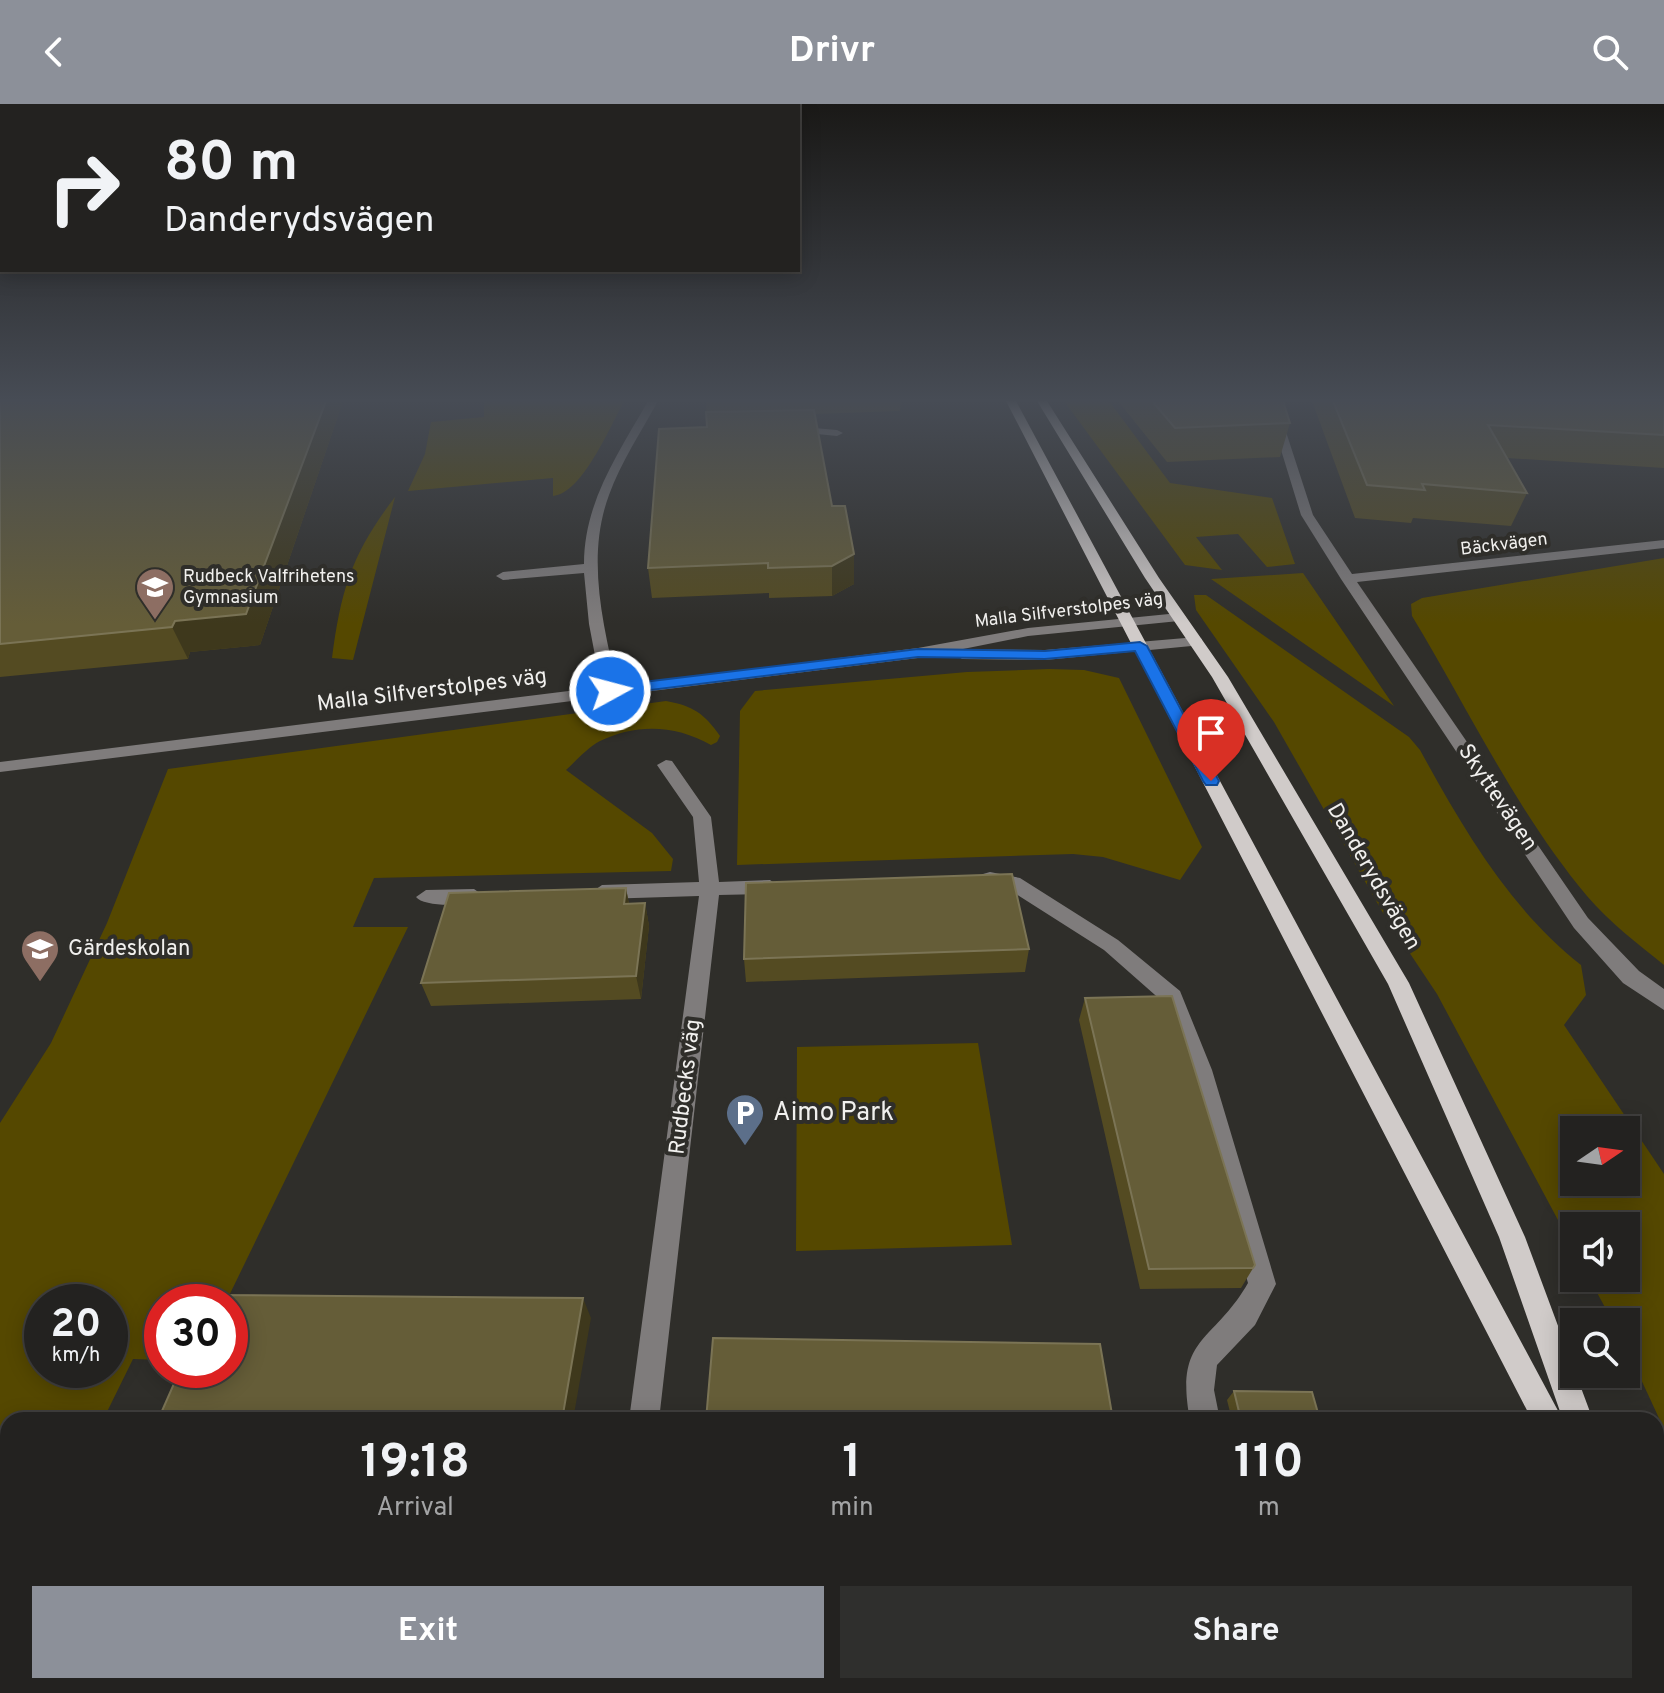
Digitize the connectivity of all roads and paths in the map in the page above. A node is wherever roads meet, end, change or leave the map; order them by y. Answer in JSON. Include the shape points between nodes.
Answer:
{"nodes":[{"id":1,"x":615,"y":475,"type":"edge"},
{"id":2,"x":1050,"y":475,"type":"edge"},
{"id":3,"x":1089,"y":475,"type":"edge"},
{"id":4,"x":1294,"y":475,"type":"edge"},
{"id":5,"x":1664,"y":544,"type":"edge"},
{"id":6,"x":589,"y":568,"type":"junction"},
{"id":7,"x":503,"y":576,"type":"dead end"},
{"id":8,"x":1348,"y":579,"type":"junction"},
{"id":9,"x":1179,"y":617,"type":"junction"},
{"id":10,"x":1126,"y":622,"type":"junction"},
{"id":11,"x":1197,"y":642,"type":"junction"},
{"id":12,"x":1140,"y":646,"type":"junction"},
{"id":13,"x":918,"y":653,"type":"junction"},
{"id":14,"x":610,"y":691,"type":"junction"},
{"id":15,"x":666,"y":765,"type":"dead end"},
{"id":16,"x":0,"y":767,"type":"edge"},
{"id":17,"x":971,"y":879,"type":"edge"},
{"id":18,"x":787,"y":887,"type":"edge"},
{"id":19,"x":710,"y":890,"type":"junction"},
{"id":20,"x":584,"y":893,"type":"edge"},
{"id":21,"x":489,"y":895,"type":"edge"},
{"id":22,"x":426,"y":897,"type":"dead end"},
{"id":23,"x":1664,"y":1001,"type":"edge"},
{"id":24,"x":645,"y":1412,"type":"edge"},
{"id":25,"x":1203,"y":1412,"type":"edge"},
{"id":26,"x":1544,"y":1412,"type":"edge"},
{"id":27,"x":1575,"y":1412,"type":"edge"}],
"edges":[{"from":1,"to":6,"type":"street","via":[[597,510]]},
{"from":2,"to":10,"type":"main road"},
{"from":3,"to":9,"type":"main road","name":"Danderydsvägen"},
{"from":4,"to":8,"type":"street","name":"Skyttevägen","via":[[1307,515]]},
{"from":5,"to":8,"type":"street","name":"Bäckvägen"},
{"from":6,"to":7,"type":"street"},
{"from":6,"to":14,"type":"street","via":[[590,598]]},
{"from":8,"to":23,"type":"street","name":"Skyttevägen","via":[[1581,923],[1631,977]]},
{"from":9,"to":10,"type":"street","name":"Malla Silfverstolpes väg"},
{"from":9,"to":11,"type":"main road","name":"Danderydsvägen"},
{"from":10,"to":12,"type":"main road"},
{"from":10,"to":13,"type":"street","name":"Malla Silfverstolpes väg","via":[[1028,632]]},
{"from":11,"to":12,"type":"street","name":"Malla Silfverstolpes väg"},
{"from":11,"to":27,"type":"main road","name":"Danderydsvägen","via":[[1398,983],[1512,1237]]},
{"from":12,"to":13,"type":"street","name":"Malla Silfverstolpes väg","via":[[1045,655]]},
{"from":12,"to":26,"type":"main road"},
{"from":13,"to":14,"type":"street","name":"Malla Silfverstolpes väg"},
{"from":14,"to":16,"type":"street","name":"Malla Silfverstolpes väg"},
{"from":15,"to":19,"type":"street","name":"Rudbecks väg","via":[[702,817]]},
{"from":17,"to":25,"type":"street","via":[[1013,883],[1111,945],[1172,997],[1200,1070],[1262,1284],[1245,1315],[1204,1358],[1199,1390]]},
{"from":18,"to":19,"type":"street"},
{"from":19,"to":20,"type":"street"},
{"from":19,"to":24,"type":"street","name":"Rudbecks väg"},
{"from":21,"to":22,"type":"street"}]}
